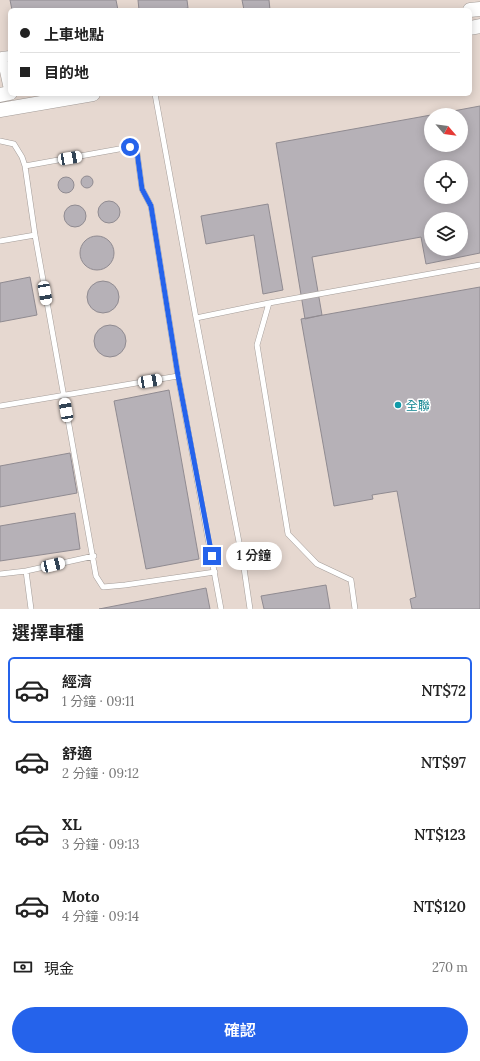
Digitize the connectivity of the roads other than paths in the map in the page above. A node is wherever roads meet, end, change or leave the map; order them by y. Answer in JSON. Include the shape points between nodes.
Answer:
{"nodes":[{"id":1,"x":8,"y":56,"type":"edge"},
{"id":2,"x":8,"y":85,"type":"edge"},
{"id":3,"x":82,"y":96,"type":"edge"},
{"id":4,"x":155,"y":96,"type":"edge"},
{"id":5,"x":0,"y":110,"type":"edge"},
{"id":6,"x":0,"y":141,"type":"edge"},
{"id":7,"x":25,"y":166,"type":"junction"},
{"id":8,"x":35,"y":235,"type":"junction"},
{"id":9,"x":0,"y":241,"type":"edge"},
{"id":10,"x":480,"y":265,"type":"edge"},
{"id":11,"x":269,"y":303,"type":"junction"},
{"id":12,"x":196,"y":318,"type":"junction"},
{"id":13,"x":178,"y":376,"type":"junction"},
{"id":14,"x":63,"y":395,"type":"junction"},
{"id":15,"x":0,"y":406,"type":"edge"},
{"id":16,"x":94,"y":556,"type":"junction"},
{"id":17,"x":26,"y":571,"type":"junction"},
{"id":18,"x":215,"y":572,"type":"junction"},
{"id":19,"x":0,"y":574,"type":"edge"},
{"id":20,"x":31,"y":609,"type":"edge"},
{"id":21,"x":221,"y":609,"type":"edge"},
{"id":22,"x":250,"y":609,"type":"edge"},
{"id":23,"x":355,"y":609,"type":"edge"}],
"edges":[{"from":1,"to":2,"type":"street","via":[[2,57]]},
{"from":3,"to":5,"type":"street"},
{"from":4,"to":12,"type":"lane"},
{"from":6,"to":7,"type":"lane","via":[[14,144]]},
{"from":7,"to":8,"type":"lane"},
{"from":7,"to":13,"type":"lane","via":[[130,147],[137,152],[142,189],[151,206]]},
{"from":8,"to":9,"type":"lane"},
{"from":8,"to":14,"type":"lane"},
{"from":10,"to":11,"type":"lane"},
{"from":11,"to":12,"type":"lane"},
{"from":11,"to":23,"type":"lane","via":[[257,345],[288,534],[317,564],[351,580]]},
{"from":12,"to":22,"type":"lane"},
{"from":13,"to":14,"type":"lane"},
{"from":13,"to":18,"type":"lane"},
{"from":14,"to":15,"type":"lane"},
{"from":14,"to":16,"type":"lane"},
{"from":16,"to":17,"type":"lane"},
{"from":16,"to":18,"type":"lane","via":[[96,576],[103,587]]},
{"from":17,"to":19,"type":"lane"},
{"from":17,"to":20,"type":"lane"},
{"from":18,"to":21,"type":"lane"}]}
